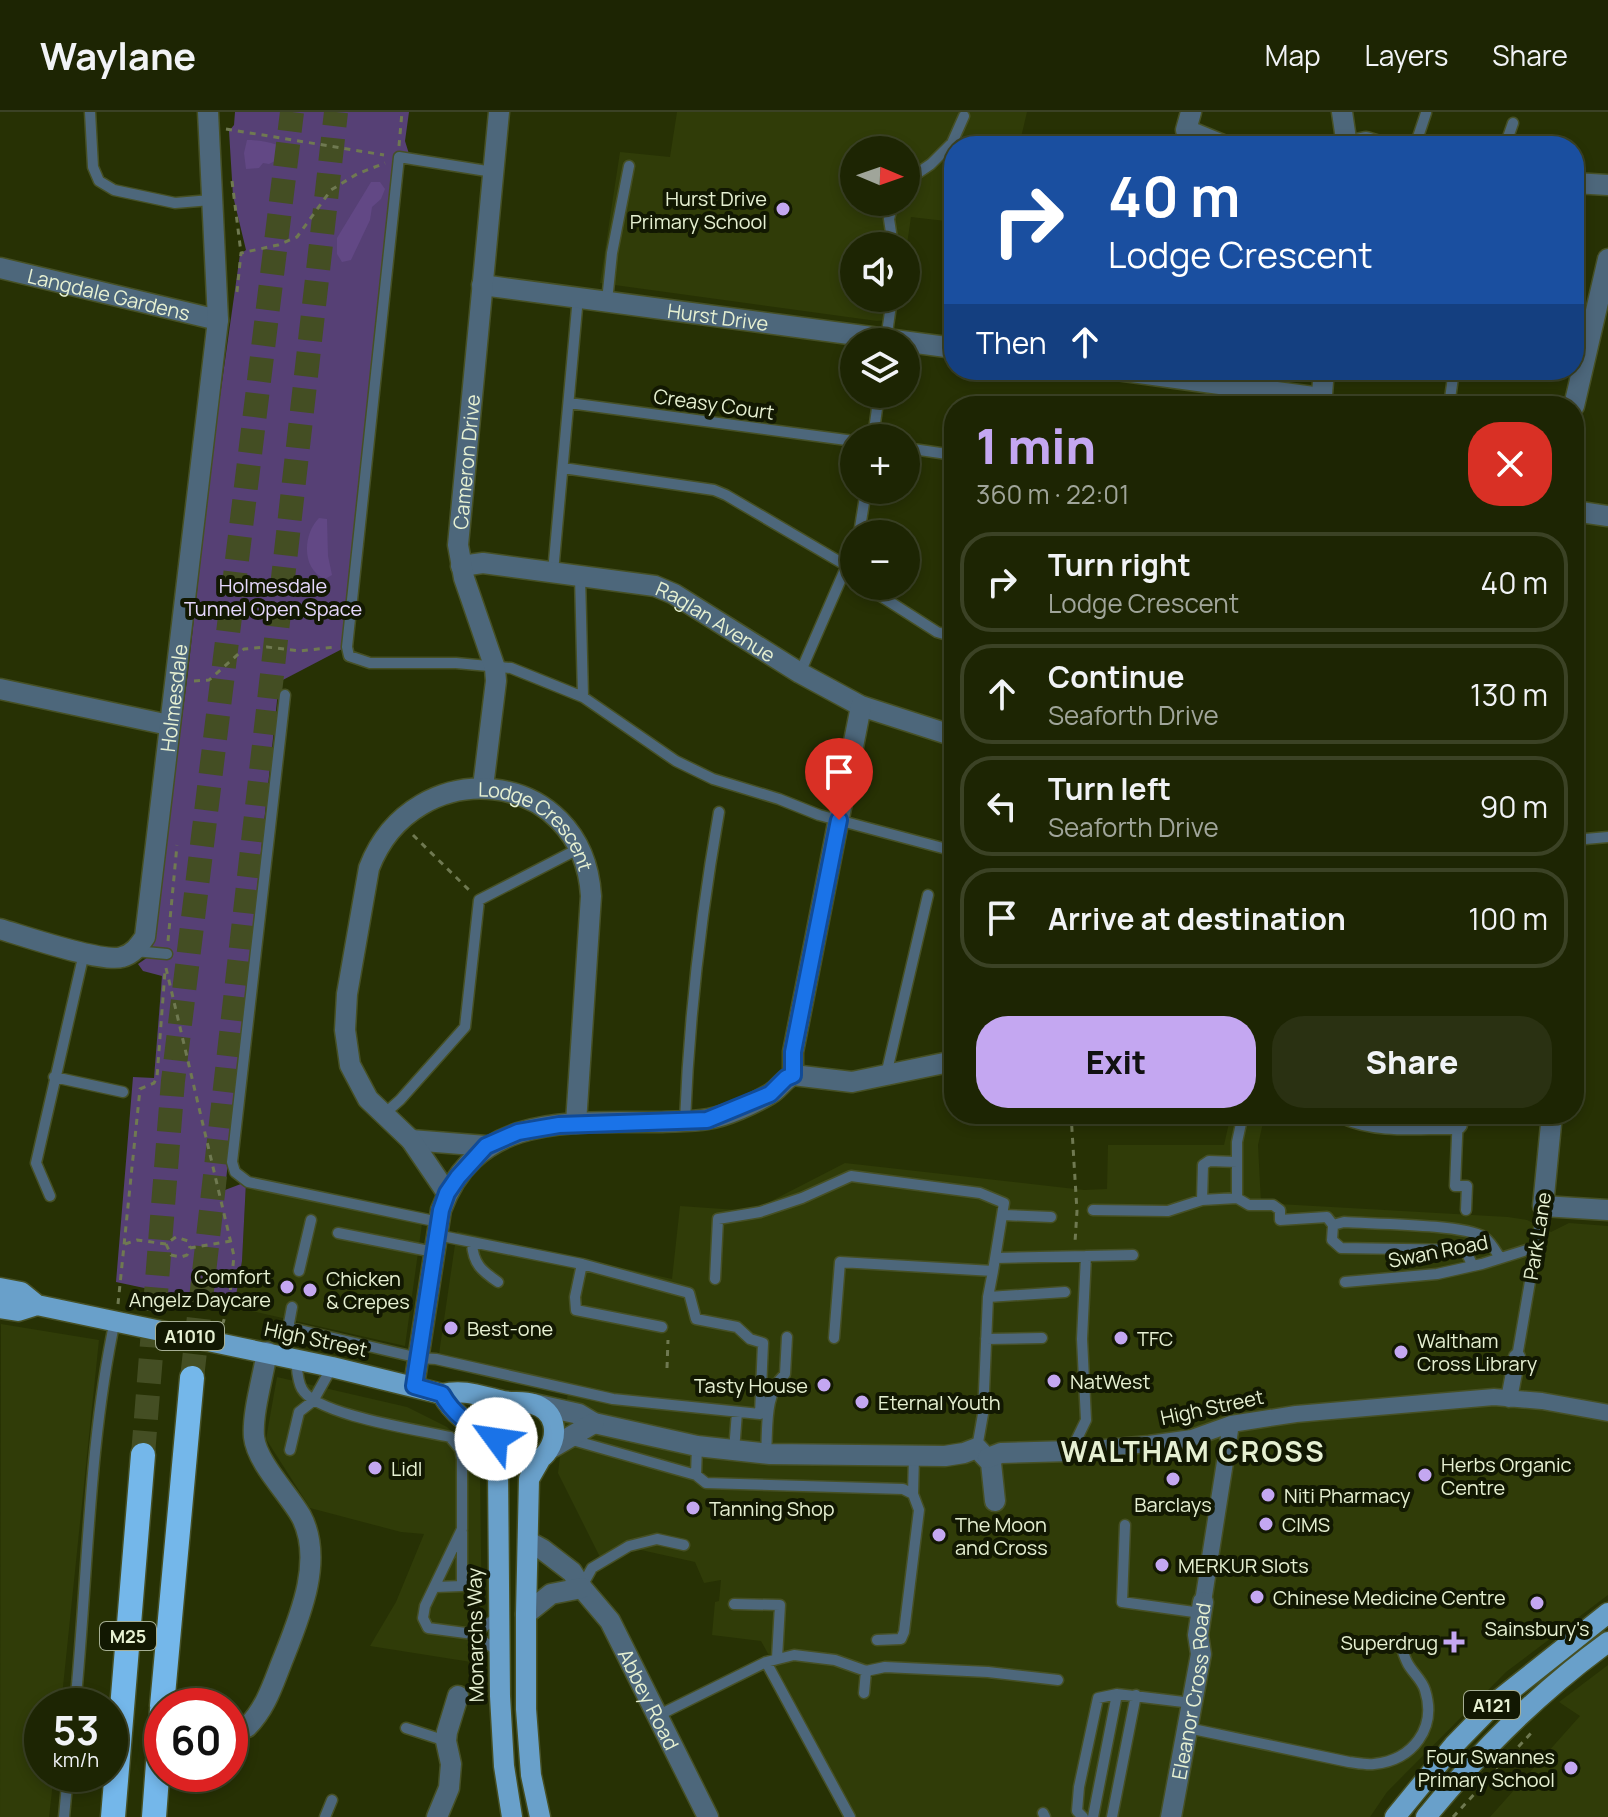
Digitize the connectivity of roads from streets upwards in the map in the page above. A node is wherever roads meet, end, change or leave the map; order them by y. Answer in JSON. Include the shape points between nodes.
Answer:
{"nodes":[{"id":1,"x":1342,"y":112,"type":"edge"},
{"id":2,"x":208,"y":119,"type":"edge"},
{"id":3,"x":498,"y":122,"type":"edge"},
{"id":4,"x":1346,"y":136,"type":"edge"},
{"id":5,"x":1584,"y":184,"type":"edge"},
{"id":6,"x":1608,"y":185,"type":"edge"},
{"id":7,"x":1608,"y":259,"type":"edge"},
{"id":8,"x":0,"y":268,"type":"edge"},
{"id":9,"x":482,"y":285,"type":"junction"},
{"id":10,"x":1602,"y":309,"type":"edge"},
{"id":11,"x":218,"y":320,"type":"junction"},
{"id":12,"x":840,"y":334,"type":"edge"},
{"id":13,"x":920,"y":344,"type":"edge"},
{"id":14,"x":944,"y":347,"type":"edge"},
{"id":15,"x":1584,"y":371,"type":"edge"},
{"id":16,"x":1181,"y":380,"type":"edge"},
{"id":17,"x":1283,"y":396,"type":"edge"},
{"id":18,"x":1584,"y":512,"type":"edge"},
{"id":19,"x":1608,"y":516,"type":"edge"},
{"id":20,"x":461,"y":566,"type":"junction"},
{"id":21,"x":0,"y":689,"type":"edge"},
{"id":22,"x":861,"y":706,"type":"junction"},
{"id":23,"x":169,"y":725,"type":"junction"},
{"id":24,"x":944,"y":733,"type":"edge"},
{"id":25,"x":483,"y":787,"type":"junction"},
{"id":26,"x":0,"y":929,"type":"edge"},
{"id":27,"x":944,"y":1063,"type":"edge"},
{"id":28,"x":793,"y":1075,"type":"junction"},
{"id":29,"x":576,"y":1123,"type":"junction"},
{"id":30,"x":1551,"y":1124,"type":"edge"},
{"id":31,"x":411,"y":1140,"type":"junction"},
{"id":32,"x":486,"y":1146,"type":"junction"},
{"id":33,"x":447,"y":1193,"type":"junction"},
{"id":34,"x":1608,"y":1210,"type":"edge"},
{"id":35,"x":0,"y":1288,"type":"edge"},
{"id":36,"x":37,"y":1305,"type":"junction"},
{"id":37,"x":0,"y":1308,"type":"edge"},
{"id":38,"x":282,"y":1355,"type":"junction"},
{"id":39,"x":1517,"y":1357,"type":"road end"},
{"id":40,"x":192,"y":1378,"type":"tunnel mouth"},
{"id":41,"x":414,"y":1386,"type":"junction"},
{"id":42,"x":442,"y":1394,"type":"junction"},
{"id":43,"x":1509,"y":1399,"type":"junction"},
{"id":44,"x":525,"y":1403,"type":"junction"},
{"id":45,"x":1608,"y":1413,"type":"edge"},
{"id":46,"x":594,"y":1423,"type":"junction"},
{"id":47,"x":1231,"y":1424,"type":"junction"},
{"id":48,"x":501,"y":1446,"type":"junction"},
{"id":49,"x":553,"y":1448,"type":"junction"},
{"id":50,"x":1071,"y":1451,"type":"joint"},
{"id":51,"x":983,"y":1453,"type":"junction"},
{"id":52,"x":143,"y":1455,"type":"tunnel mouth"},
{"id":53,"x":995,"y":1501,"type":"dead end"},
{"id":54,"x":529,"y":1542,"type":"junction"},
{"id":55,"x":582,"y":1588,"type":"junction"},
{"id":56,"x":1202,"y":1608,"type":"joint"},
{"id":57,"x":1608,"y":1613,"type":"edge"},
{"id":58,"x":526,"y":1614,"type":"junction"},
{"id":59,"x":1608,"y":1642,"type":"edge"},
{"id":60,"x":164,"y":1688,"type":"edge"},
{"id":61,"x":458,"y":1696,"type":"dead end"},
{"id":62,"x":248,"y":1726,"type":"edge"},
{"id":63,"x":156,"y":1792,"type":"edge"},
{"id":64,"x":113,"y":1817,"type":"edge"},
{"id":65,"x":154,"y":1817,"type":"edge"},
{"id":66,"x":437,"y":1817,"type":"edge"},
{"id":67,"x":512,"y":1817,"type":"edge"},
{"id":68,"x":540,"y":1817,"type":"edge"},
{"id":69,"x":708,"y":1817,"type":"edge"},
{"id":70,"x":1171,"y":1817,"type":"edge"},
{"id":71,"x":1395,"y":1817,"type":"edge"},
{"id":72,"x":1426,"y":1817,"type":"edge"}],
"edges":[{"from":1,"to":4,"type":"street"},
{"from":2,"to":11,"type":"street","name":"Holmesdale"},
{"from":3,"to":9,"type":"street","name":"Cameron Drive"},
{"from":5,"to":6,"type":"street"},
{"from":7,"to":10,"type":"street"},
{"from":8,"to":11,"type":"street","name":"Langdale Gardens"},
{"from":9,"to":12,"type":"street","name":"Hurst Drive"},
{"from":9,"to":20,"type":"street","name":"Cameron Drive","via":[[458,545]]},
{"from":10,"to":15,"type":"street"},
{"from":11,"to":23,"type":"street","name":"Holmesdale"},
{"from":13,"to":14,"type":"street","name":"Hurst Drive"},
{"from":16,"to":17,"type":"street"},
{"from":18,"to":19,"type":"street"},
{"from":20,"to":22,"type":"street","name":"Raglan Avenue","via":[[483,563],[667,590]]},
{"from":20,"to":25,"type":"street","name":"Cameron Drive","via":[[495,668]]},
{"from":21,"to":23,"type":"street"},
{"from":22,"to":24,"type":"street","name":"Raglan Avenue"},
{"from":22,"to":28,"type":"street","via":[[793,1052]]},
{"from":23,"to":26,"type":"street","name":"Holmesdale","via":[[145,937],[135,951],[119,958],[84,953]]},
{"from":25,"to":29,"type":"street","name":"Lodge Crescent","via":[[508,790],[542,807],[564,826],[586,864],[591,896]]},
{"from":25,"to":31,"type":"street","name":"Lodge Crescent","via":[[433,798],[398,821],[369,868],[345,1015],[350,1065],[368,1099]]},
{"from":27,"to":28,"type":"street","via":[[843,1082]]},
{"from":28,"to":29,"type":"street","via":[[770,1094],[707,1120]]},
{"from":29,"to":32,"type":"street","via":[[518,1132]]},
{"from":30,"to":34,"type":"street","name":"Park Lane","via":[[1543,1206]]},
{"from":31,"to":32,"type":"street"},
{"from":31,"to":33,"type":"street","name":"Lodge Crescent"},
{"from":32,"to":33,"type":"street"},
{"from":33,"to":41,"type":"street"},
{"from":35,"to":36,"type":"main road","number":"A1010","via":[[21,1292]]},
{"from":36,"to":37,"type":"main road","via":[[18,1311]]},
{"from":36,"to":38,"type":"main road","name":"High Street","number":"A1010"},
{"from":38,"to":41,"type":"main road","name":"High Street","number":"A1010"},
{"from":38,"to":62,"type":"street","via":[[254,1438],[302,1518],[309,1570],[300,1618],[262,1712]]},
{"from":39,"to":43,"type":"street"},
{"from":40,"to":60,"type":"highway","number":"M25"},
{"from":41,"to":42,"type":"main road","name":"High Street","number":"A1010"},
{"from":42,"to":44,"type":"main road","name":"High Street","number":"A1010","via":[[460,1390]]},
{"from":42,"to":48,"type":"main road","via":[[451,1411]]},
{"from":43,"to":45,"type":"street","name":"High Street"},
{"from":43,"to":47,"type":"street","name":"High Street"},
{"from":44,"to":46,"type":"street","name":"High Street","via":[[579,1414]]},
{"from":44,"to":48,"type":"main road","via":[[504,1412],[499,1421]]},
{"from":44,"to":49,"type":"main road","via":[[546,1411],[553,1424]]},
{"from":46,"to":49,"type":"street"},
{"from":46,"to":51,"type":"street","name":"High Street","via":[[734,1451]]},
{"from":47,"to":50,"type":"street","name":"High Street","via":[[1192,1438]]},
{"from":47,"to":56,"type":"street","name":"Eleanor Cross Road"},
{"from":48,"to":49,"type":"main road","via":[[518,1462],[534,1461]]},
{"from":48,"to":67,"type":"main road","name":"Monarchs Way","via":[[499,1652]]},
{"from":49,"to":54,"type":"main road","via":[[529,1479]]},
{"from":50,"to":51,"type":"street","name":"High Street"},
{"from":51,"to":53,"type":"street","via":[[994,1474]]},
{"from":52,"to":64,"type":"highway","number":"M25"},
{"from":54,"to":55,"type":"street","name":"Abbey Road","via":[[572,1572]]},
{"from":54,"to":58,"type":"main road"},
{"from":55,"to":58,"type":"street","via":[[551,1594]]},
{"from":55,"to":69,"type":"street","name":"Abbey Road","via":[[610,1621]]},
{"from":56,"to":70,"type":"street","name":"Eleanor Cross Road","via":[[1201,1654]]},
{"from":57,"to":71,"type":"main road","number":"A121","via":[[1496,1702]]},
{"from":58,"to":68,"type":"main road","via":[[527,1722]]},
{"from":59,"to":72,"type":"main road","number":"A121","via":[[1509,1725]]},
{"from":61,"to":66,"type":"street","via":[[446,1741],[449,1788]]},
{"from":63,"to":65,"type":"highway","number":"M25"}]}
